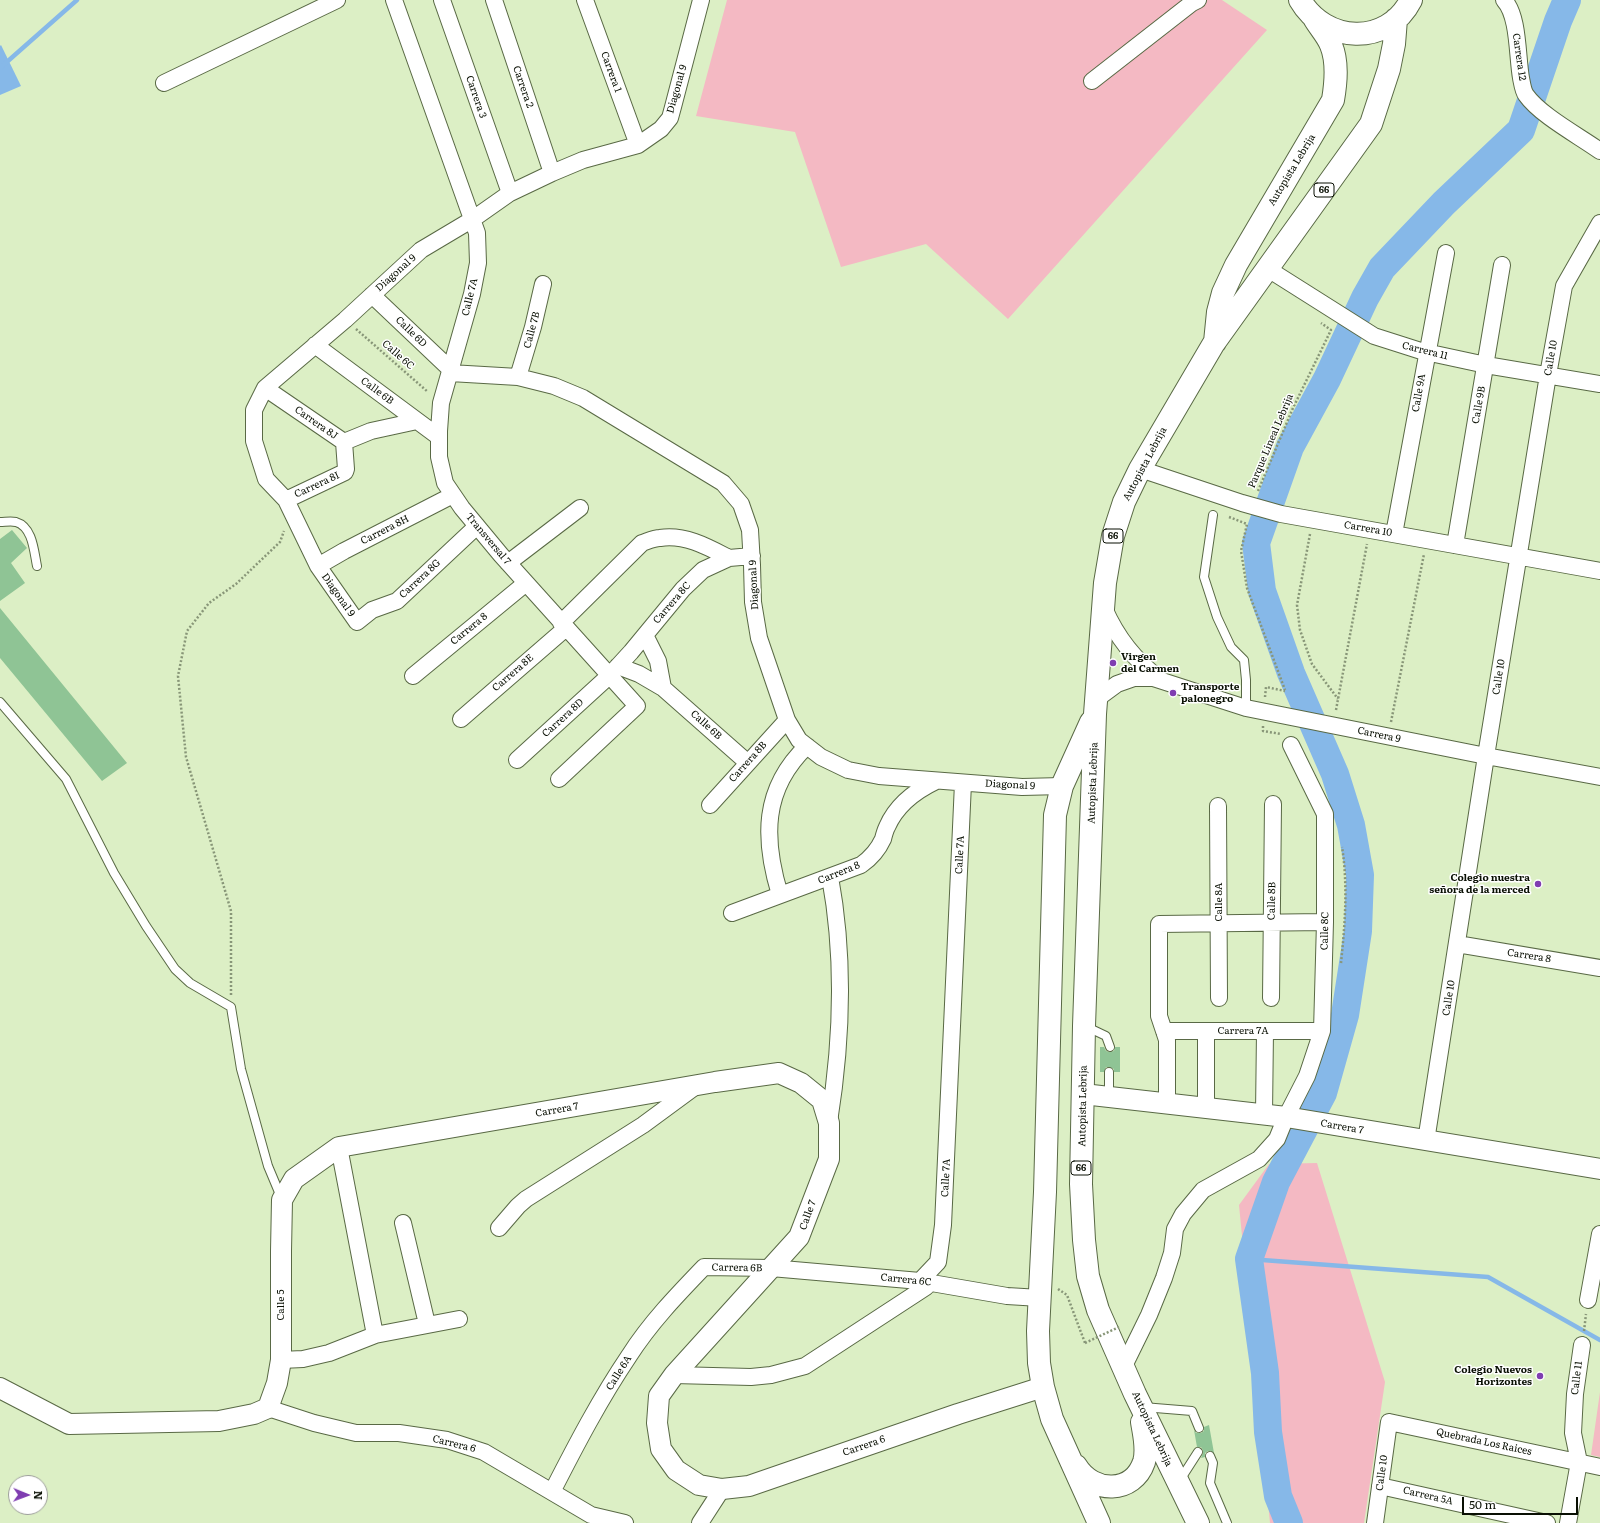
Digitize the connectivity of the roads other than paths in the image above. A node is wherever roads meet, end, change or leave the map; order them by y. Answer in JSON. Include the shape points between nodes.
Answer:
{"nodes":[{"id":1,"x":337,"y":0,"type":"edge"},
{"id":2,"x":394,"y":0,"type":"edge"},
{"id":3,"x":442,"y":0,"type":"edge"},
{"id":4,"x":494,"y":0,"type":"edge"},
{"id":5,"x":585,"y":0,"type":"edge"},
{"id":6,"x":701,"y":0,"type":"edge"},
{"id":7,"x":1198,"y":0,"type":"edge"},
{"id":8,"x":1300,"y":0,"type":"edge"},
{"id":9,"x":1411,"y":0,"type":"edge"},
{"id":10,"x":1504,"y":0,"type":"edge"},
{"id":11,"x":1314,"y":18,"type":"junction"},
{"id":12,"x":1396,"y":19,"type":"junction"},
{"id":13,"x":1092,"y":81,"type":"dead end"},
{"id":14,"x":164,"y":83,"type":"dead end"},
{"id":15,"x":638,"y":145,"type":"junction"},
{"id":16,"x":1600,"y":151,"type":"edge"},
{"id":17,"x":552,"y":173,"type":"junction"},
{"id":18,"x":510,"y":194,"type":"junction"},
{"id":19,"x":473,"y":220,"type":"junction"},
{"id":20,"x":1600,"y":223,"type":"edge"},
{"id":21,"x":1446,"y":253,"type":"dead end"},
{"id":22,"x":1502,"y":265,"type":"dead end"},
{"id":23,"x":1268,"y":269,"type":"junction"},
{"id":24,"x":543,"y":284,"type":"dead end"},
{"id":25,"x":372,"y":295,"type":"junction"},
{"id":26,"x":1214,"y":344,"type":"junction"},
{"id":27,"x":315,"y":345,"type":"junction"},
{"id":28,"x":1426,"y":352,"type":"junction"},
{"id":29,"x":1486,"y":365,"type":"junction"},
{"id":30,"x":450,"y":371,"type":"junction"},
{"id":31,"x":1548,"y":375,"type":"junction"},
{"id":32,"x":518,"y":377,"type":"junction"},
{"id":33,"x":1600,"y":384,"type":"edge"},
{"id":34,"x":265,"y":388,"type":"junction"},
{"id":35,"x":417,"y":421,"type":"junction"},
{"id":36,"x":439,"y":437,"type":"junction"},
{"id":37,"x":344,"y":442,"type":"junction"},
{"id":38,"x":1140,"y":469,"type":"junction"},
{"id":39,"x":453,"y":495,"type":"junction"},
{"id":40,"x":289,"y":506,"type":"junction"},
{"id":41,"x":580,"y":508,"type":"dead end"},
{"id":42,"x":1213,"y":516,"type":"dead end"},
{"id":43,"x":0,"y":522,"type":"edge"},
{"id":44,"x":477,"y":526,"type":"junction"},
{"id":45,"x":1394,"y":534,"type":"junction"},
{"id":46,"x":1456,"y":545,"type":"junction"},
{"id":47,"x":752,"y":556,"type":"junction"},
{"id":48,"x":1518,"y":557,"type":"junction"},
{"id":49,"x":730,"y":558,"type":"junction"},
{"id":50,"x":508,"y":563,"type":"junction"},
{"id":51,"x":37,"y":566,"type":"dead end"},
{"id":52,"x":318,"y":566,"type":"junction"},
{"id":53,"x":1600,"y":572,"type":"edge"},
{"id":54,"x":526,"y":583,"type":"junction"},
{"id":55,"x":1104,"y":608,"type":"junction"},
{"id":56,"x":357,"y":622,"type":"joint"},
{"id":57,"x":564,"y":625,"type":"junction"},
{"id":58,"x":645,"y":635,"type":"junction"},
{"id":59,"x":614,"y":671,"type":"junction"},
{"id":60,"x":413,"y":676,"type":"dead end"},
{"id":61,"x":1162,"y":680,"type":"junction"},
{"id":62,"x":663,"y":688,"type":"junction"},
{"id":63,"x":0,"y":702,"type":"edge"},
{"id":64,"x":1096,"y":708,"type":"junction"},
{"id":65,"x":1246,"y":708,"type":"junction"},
{"id":66,"x":461,"y":719,"type":"dead end"},
{"id":67,"x":787,"y":720,"type":"junction"},
{"id":68,"x":1291,"y":745,"type":"dead end"},
{"id":69,"x":807,"y":746,"type":"junction"},
{"id":70,"x":1486,"y":756,"type":"junction"},
{"id":71,"x":517,"y":760,"type":"dead end"},
{"id":72,"x":748,"y":763,"type":"junction"},
{"id":73,"x":1600,"y":777,"type":"edge"},
{"id":74,"x":559,"y":779,"type":"dead end"},
{"id":75,"x":936,"y":781,"type":"junction"},
{"id":76,"x":964,"y":783,"type":"junction"},
{"id":77,"x":1062,"y":786,"type":"junction"},
{"id":78,"x":1273,"y":804,"type":"dead end"},
{"id":79,"x":710,"y":805,"type":"dead end"},
{"id":80,"x":1218,"y":806,"type":"dead end"},
{"id":81,"x":830,"y":877,"type":"junction"},
{"id":82,"x":780,"y":895,"type":"junction"},
{"id":83,"x":732,"y":913,"type":"dead end"},
{"id":84,"x":1325,"y":922,"type":"junction"},
{"id":85,"x":1219,"y":923,"type":"junction"},
{"id":86,"x":1271,"y":923,"type":"junction"},
{"id":87,"x":1457,"y":944,"type":"junction"},
{"id":88,"x":1600,"y":968,"type":"edge"},
{"id":89,"x":1219,"y":998,"type":"dead end"},
{"id":90,"x":1271,"y":998,"type":"dead end"},
{"id":91,"x":1084,"y":1026,"type":"junction"},
{"id":92,"x":1164,"y":1031,"type":"junction"},
{"id":93,"x":1206,"y":1031,"type":"junction"},
{"id":94,"x":1265,"y":1031,"type":"junction"},
{"id":95,"x":1322,"y":1031,"type":"junction"},
{"id":96,"x":1110,"y":1047,"type":"dead end"},
{"id":97,"x":1109,"y":1072,"type":"dead end"},
{"id":98,"x":698,"y":1085,"type":"junction"},
{"id":99,"x":1083,"y":1094,"type":"junction"},
{"id":100,"x":1109,"y":1097,"type":"junction"},
{"id":101,"x":1167,"y":1104,"type":"junction"},
{"id":102,"x":1206,"y":1108,"type":"junction"},
{"id":103,"x":1264,"y":1114,"type":"junction"},
{"id":104,"x":1291,"y":1118,"type":"junction"},
{"id":105,"x":829,"y":1123,"type":"junction"},
{"id":106,"x":1426,"y":1141,"type":"junction"},
{"id":107,"x":339,"y":1147,"type":"junction"},
{"id":108,"x":1600,"y":1169,"type":"edge"},
{"id":109,"x":282,"y":1200,"type":"junction"},
{"id":110,"x":403,"y":1223,"type":"dead end"},
{"id":111,"x":499,"y":1228,"type":"dead end"},
{"id":112,"x":1600,"y":1234,"type":"edge"},
{"id":113,"x":704,"y":1267,"type":"joint"},
{"id":114,"x":771,"y":1268,"type":"junction"},
{"id":115,"x":920,"y":1281,"type":"junction"},
{"id":116,"x":1041,"y":1287,"type":"junction"},
{"id":117,"x":1588,"y":1300,"type":"road end"},
{"id":118,"x":459,"y":1319,"type":"dead end"},
{"id":119,"x":427,"y":1324,"type":"junction"},
{"id":120,"x":375,"y":1335,"type":"junction"},
{"id":121,"x":1582,"y":1345,"type":"road end"},
{"id":122,"x":281,"y":1360,"type":"junction"},
{"id":123,"x":1123,"y":1368,"type":"junction"},
{"id":124,"x":674,"y":1375,"type":"junction"},
{"id":125,"x":1043,"y":1387,"type":"junction"},
{"id":126,"x":0,"y":1388,"type":"edge"},
{"id":127,"x":1138,"y":1400,"type":"junction"},
{"id":128,"x":268,"y":1408,"type":"junction"},
{"id":129,"x":1389,"y":1422,"type":"joint"},
{"id":130,"x":1199,"y":1428,"type":"dead end"},
{"id":131,"x":1066,"y":1452,"type":"junction"},
{"id":132,"x":1198,"y":1452,"type":"dead end"},
{"id":133,"x":1210,"y":1456,"type":"dead end"},
{"id":134,"x":1579,"y":1462,"type":"junction"},
{"id":135,"x":1600,"y":1467,"type":"edge"},
{"id":136,"x":1178,"y":1484,"type":"junction"},
{"id":137,"x":1380,"y":1486,"type":"junction"},
{"id":138,"x":722,"y":1489,"type":"junction"},
{"id":139,"x":552,"y":1492,"type":"junction"},
{"id":140,"x":624,"y":1523,"type":"edge"},
{"id":141,"x":700,"y":1523,"type":"edge"},
{"id":142,"x":1099,"y":1523,"type":"edge"},
{"id":143,"x":1198,"y":1523,"type":"edge"},
{"id":144,"x":1227,"y":1523,"type":"edge"},
{"id":145,"x":1375,"y":1523,"type":"edge"},
{"id":146,"x":1547,"y":1523,"type":"edge"},
{"id":147,"x":1568,"y":1523,"type":"edge"}],
"edges":[{"from":1,"to":14,"type":"street"},
{"from":2,"to":19,"type":"street","name":"Calle 7A"},
{"from":3,"to":18,"type":"street","name":"Carrera 3"},
{"from":4,"to":17,"type":"street","name":"Carrera 2"},
{"from":5,"to":15,"type":"street","name":"Carrera 1"},
{"from":6,"to":15,"type":"street","name":"Diagonal 9","via":[[670,118],[661,130]]},
{"from":7,"to":13,"type":"street","via":[[1134,46]]},
{"from":8,"to":11,"type":"highway"},
{"from":9,"to":12,"type":"highway"},
{"from":10,"to":16,"type":"street","name":"Carrera 12","via":[[1509,5],[1514,23],[1519,69],[1525,94],[1539,109]]},
{"from":11,"to":12,"type":"highway","via":[[1329,29],[1346,34],[1364,34],[1381,29]]},
{"from":11,"to":26,"type":"highway","name":"Autopista Lebrija","number":"66","via":[[1331,45],[1336,68],[1333,100],[1236,265],[1223,293]]},
{"from":12,"to":23,"type":"highway","name":"Autopista Lebrija","number":"66","via":[[1389,69],[1372,124]]},
{"from":15,"to":17,"type":"street","name":"Diagonal 9","via":[[583,160]]},
{"from":17,"to":18,"type":"street","name":"Diagonal 9"},
{"from":18,"to":19,"type":"street","name":"Diagonal 9"},
{"from":19,"to":25,"type":"street","name":"Diagonal 9","via":[[422,250]]},
{"from":19,"to":30,"type":"street","name":"Calle 7A","via":[[477,233],[478,263]]},
{"from":20,"to":31,"type":"street","name":"Calle 10","via":[[1564,286]]},
{"from":21,"to":28,"type":"street","name":"Calle 9A"},
{"from":22,"to":29,"type":"street","name":"Calle 9B"},
{"from":23,"to":26,"type":"highway","name":"Autopista Lebrija","number":"66"},
{"from":23,"to":28,"type":"street","name":"Carrera 11","via":[[1374,336]]},
{"from":24,"to":32,"type":"street","name":"Calle 7B"},
{"from":25,"to":27,"type":"street","name":"Diagonal 9"},
{"from":25,"to":30,"type":"street","name":"Calle 6D"},
{"from":26,"to":38,"type":"highway","name":"Autopista Lebrija","number":"66"},
{"from":27,"to":34,"type":"street","name":"Diagonal 9"},
{"from":27,"to":35,"type":"street","name":"Calle 6B"},
{"from":28,"to":29,"type":"street","name":"Carrera 11"},
{"from":28,"to":45,"type":"street","name":"Calle 9A"},
{"from":29,"to":31,"type":"street","name":"Carrera 11"},
{"from":29,"to":46,"type":"street","name":"Calle 9B"},
{"from":30,"to":32,"type":"street","name":"Diagonal 9"},
{"from":30,"to":36,"type":"street","name":"Transversal 7","via":[[441,403]]},
{"from":31,"to":33,"type":"street","name":"Carrera 11"},
{"from":31,"to":48,"type":"street","name":"Calle 10"},
{"from":32,"to":47,"type":"street","name":"Diagonal 9","via":[[554,386],[583,398],[723,482],[741,504],[750,530]]},
{"from":34,"to":37,"type":"street","name":"Carrera 8J"},
{"from":34,"to":40,"type":"street","name":"Diagonal 9","via":[[254,410],[254,440],[266,479]]},
{"from":35,"to":36,"type":"street","name":"Calle 6B"},
{"from":35,"to":37,"type":"street","name":"Carrera 8J","via":[[371,431]]},
{"from":36,"to":39,"type":"street","name":"Transversal 7","via":[[439,457],[445,483]]},
{"from":37,"to":40,"type":"street","name":"Carrera 8I","via":[[345,472]]},
{"from":38,"to":45,"type":"street","name":"Carrera 10","via":[[1281,514]]},
{"from":38,"to":55,"type":"highway","name":"Autopista Lebrija","number":"66","via":[[1124,502],[1113,536],[1105,582]]},
{"from":39,"to":44,"type":"street","name":"Transversal 7"},
{"from":39,"to":52,"type":"street","name":"Carrera 8H"},
{"from":40,"to":52,"type":"street","name":"Diagonal 9"},
{"from":41,"to":50,"type":"street"},
{"from":42,"to":65,"type":"lane","via":[[1204,577],[1217,617],[1232,646],[1244,660]]},
{"from":43,"to":51,"type":"lane","via":[[17,522],[25,528],[32,540]]},
{"from":44,"to":50,"type":"street","name":"Transversal 7"},
{"from":44,"to":56,"type":"street","name":"Carrera 8G","via":[[397,601],[372,610]]},
{"from":45,"to":46,"type":"street","name":"Carrera 10"},
{"from":46,"to":48,"type":"street","name":"Carrera 10"},
{"from":47,"to":49,"type":"street","name":"Carrera 8C"},
{"from":47,"to":67,"type":"street","name":"Diagonal 9","via":[[753,602],[759,638]]},
{"from":48,"to":53,"type":"street","name":"Carrera 10"},
{"from":48,"to":70,"type":"street","name":"Calle 10"},
{"from":49,"to":57,"type":"street","via":[[705,545],[678,537],[642,543]]},
{"from":49,"to":58,"type":"street","name":"Carrera 8C","via":[[703,570],[683,589]]},
{"from":50,"to":54,"type":"street","name":"Transversal 7"},
{"from":52,"to":56,"type":"street","name":"Diagonal 9"},
{"from":54,"to":57,"type":"street","name":"Transversal 7"},
{"from":54,"to":60,"type":"street","name":"Carrera 8"},
{"from":55,"to":61,"type":"street","name":"Carrera 9","via":[[1111,626],[1125,646],[1146,669]]},
{"from":55,"to":64,"type":"highway","name":"Autopista Lebrija","number":"66"},
{"from":57,"to":59,"type":"street","name":"Transversal 7"},
{"from":57,"to":66,"type":"street","name":"Carrera 8E"},
{"from":58,"to":59,"type":"street","name":"Carrera 8C"},
{"from":58,"to":62,"type":"street","via":[[658,661]]},
{"from":59,"to":62,"type":"street","name":"Calle 6B","via":[[639,674]]},
{"from":59,"to":71,"type":"street","name":"Carrera 8D"},
{"from":59,"to":74,"type":"street","via":[[637,706]]},
{"from":61,"to":64,"type":"street","name":"Carrera 9","via":[[1143,678],[1125,681],[1109,689]]},
{"from":61,"to":65,"type":"street","name":"Carrera 9"},
{"from":62,"to":72,"type":"street","name":"Calle 6B"},
{"from":63,"to":109,"type":"lane","via":[[66,779],[114,873],[175,969],[190,983],[231,1007],[241,1069],[268,1166]]},
{"from":64,"to":77,"type":"highway","name":"Autopista Lebrija","number":"66"},
{"from":64,"to":91,"type":"highway","name":"Autopista Lebrija","number":"66"},
{"from":65,"to":70,"type":"street","name":"Carrera 9"},
{"from":67,"to":69,"type":"street","name":"Diagonal 9","via":[[799,740]]},
{"from":67,"to":72,"type":"street","name":"Carrera 8B"},
{"from":68,"to":84,"type":"street","name":"Calle 8C","via":[[1325,814]]},
{"from":69,"to":75,"type":"street","name":"Diagonal 9","via":[[848,770],[879,776]]},
{"from":69,"to":82,"type":"street","via":[[787,768],[777,788],[771,809],[770,855]]},
{"from":70,"to":73,"type":"street","name":"Carrera 9"},
{"from":70,"to":87,"type":"street","name":"Calle 10"},
{"from":72,"to":79,"type":"street","name":"Carrera 8B"},
{"from":75,"to":76,"type":"street","name":"Diagonal 9"},
{"from":75,"to":81,"type":"street","name":"Carrera 8","via":[[916,792],[899,808],[886,828],[880,846],[868,860]]},
{"from":76,"to":77,"type":"street","name":"Diagonal 9","via":[[1022,787]]},
{"from":76,"to":115,"type":"street","name":"Calle 7A","via":[[943,1225],[938,1262]]},
{"from":77,"to":116,"type":"highway","name":"Autopista Lebrija","number":"66","via":[[1055,815],[1052,882]]},
{"from":78,"to":86,"type":"street","name":"Calle 8B"},
{"from":80,"to":85,"type":"street","name":"Calle 8A"},
{"from":81,"to":82,"type":"street","name":"Carrera 8"},
{"from":81,"to":105,"type":"street","name":"Calle 7","via":[[838,926],[841,990],[836,1080]]},
{"from":82,"to":83,"type":"street","name":"Carrera 8"},
{"from":84,"to":86,"type":"street"},
{"from":84,"to":95,"type":"street","name":"Calle 8C"},
{"from":85,"to":86,"type":"street"},
{"from":85,"to":89,"type":"street","name":"Calle 8A"},
{"from":85,"to":92,"type":"street","via":[[1159,924],[1159,1016]]},
{"from":86,"to":90,"type":"street","name":"Calle 8B"},
{"from":87,"to":88,"type":"street","name":"Carrera 8"},
{"from":87,"to":106,"type":"street","name":"Calle 10"},
{"from":91,"to":96,"type":"lane","via":[[1106,1036]]},
{"from":91,"to":99,"type":"highway","name":"Autopista Lebrija","number":"66"},
{"from":92,"to":93,"type":"street","name":"Carrera 7A"},
{"from":92,"to":101,"type":"street","via":[[1167,1040]]},
{"from":93,"to":94,"type":"street","name":"Carrera 7A"},
{"from":93,"to":102,"type":"street"},
{"from":94,"to":95,"type":"street","name":"Carrera 7A"},
{"from":94,"to":103,"type":"street"},
{"from":95,"to":104,"type":"street","name":"Calle 8C"},
{"from":97,"to":100,"type":"lane"},
{"from":98,"to":105,"type":"street","name":"Carrera 7","via":[[779,1073],[801,1083],[822,1100]]},
{"from":98,"to":107,"type":"street","name":"Carrera 7"},
{"from":98,"to":111,"type":"street","via":[[643,1125],[526,1199]]},
{"from":99,"to":100,"type":"street","name":"Carrera 7"},
{"from":99,"to":123,"type":"highway","name":"Autopista Lebrija","number":"66","via":[[1081,1184],[1088,1276],[1098,1310]]},
{"from":100,"to":101,"type":"street","name":"Carrera 7"},
{"from":101,"to":102,"type":"street","name":"Carrera 7"},
{"from":102,"to":103,"type":"street","name":"Carrera 7"},
{"from":103,"to":104,"type":"street","name":"Carrera 7"},
{"from":104,"to":106,"type":"street","name":"Carrera 7"},
{"from":104,"to":123,"type":"street","name":"Calle 8C","via":[[1259,1159],[1203,1190],[1183,1214],[1175,1229],[1172,1253],[1164,1278],[1149,1316]]},
{"from":105,"to":114,"type":"street","name":"Calle 7","via":[[829,1159],[800,1237]]},
{"from":106,"to":108,"type":"street","name":"Carrera 7"},
{"from":107,"to":109,"type":"street","name":"Carrera 7","via":[[294,1179]]},
{"from":107,"to":120,"type":"street"},
{"from":109,"to":122,"type":"street","name":"Calle 5"},
{"from":110,"to":119,"type":"street"},
{"from":112,"to":117,"type":"street"},
{"from":113,"to":114,"type":"street","name":"Carrera 6B"},
{"from":113,"to":139,"type":"street","name":"Calle 6A","via":[[671,1301],[629,1355],[589,1421]]},
{"from":114,"to":115,"type":"street","name":"Carrera 6C"},
{"from":114,"to":124,"type":"street","name":"Calle 7"},
{"from":115,"to":116,"type":"street","name":"Carrera 6C","via":[[1007,1296]]},
{"from":115,"to":124,"type":"street","name":"Calle 7A","via":[[926,1287],[806,1366],[751,1378]]},
{"from":116,"to":125,"type":"highway","name":"Autopista Lebrija","number":"66","via":[[1038,1331]]},
{"from":118,"to":119,"type":"street"},
{"from":119,"to":120,"type":"street"},
{"from":120,"to":122,"type":"street","via":[[329,1354]]},
{"from":121,"to":134,"type":"street","name":"Calle 11","via":[[1573,1433]]},
{"from":122,"to":128,"type":"street","name":"Calle 5","via":[[277,1383]]},
{"from":123,"to":127,"type":"highway","name":"Autopista Lebrija","number":"66"},
{"from":124,"to":138,"type":"street","name":"Calle 7","via":[[659,1396],[657,1423],[661,1449],[676,1470],[699,1485]]},
{"from":125,"to":131,"type":"highway","name":"Autopista Lebrija","number":"66","via":[[1052,1419]]},
{"from":125,"to":138,"type":"street","name":"Carrera 6","via":[[950,1416],[750,1486]]},
{"from":126,"to":128,"type":"street","via":[[69,1424],[219,1421],[254,1414]]},
{"from":127,"to":130,"type":"lane","via":[[1192,1411]]},
{"from":127,"to":131,"type":"highway","via":[[1146,1451],[1140,1470],[1134,1478],[1116,1486],[1096,1484],[1087,1480]]},
{"from":127,"to":136,"type":"highway","name":"Autopista Lebrija","number":"66"},
{"from":128,"to":139,"type":"street","name":"Carrera 6","via":[[356,1433],[399,1433],[447,1440],[484,1452]]},
{"from":129,"to":134,"type":"street","name":"Quebrada Los Raices"},
{"from":129,"to":137,"type":"street","name":"Calle 10"},
{"from":131,"to":142,"type":"highway","name":"Autopista Lebrija","number":"66"},
{"from":132,"to":136,"type":"lane"},
{"from":133,"to":144,"type":"lane","via":[[1213,1463],[1210,1483]]},
{"from":134,"to":135,"type":"street","name":"Quebrada Los Raices"},
{"from":134,"to":147,"type":"street","name":"Calle 11"},
{"from":136,"to":143,"type":"highway","name":"Autopista Lebrija","number":"66"},
{"from":137,"to":145,"type":"street","name":"Calle 10"},
{"from":137,"to":146,"type":"street","name":"Carrera 5A"},
{"from":138,"to":141,"type":"street"},
{"from":139,"to":140,"type":"street","name":"Carrera 6","via":[[591,1515]]}]}
